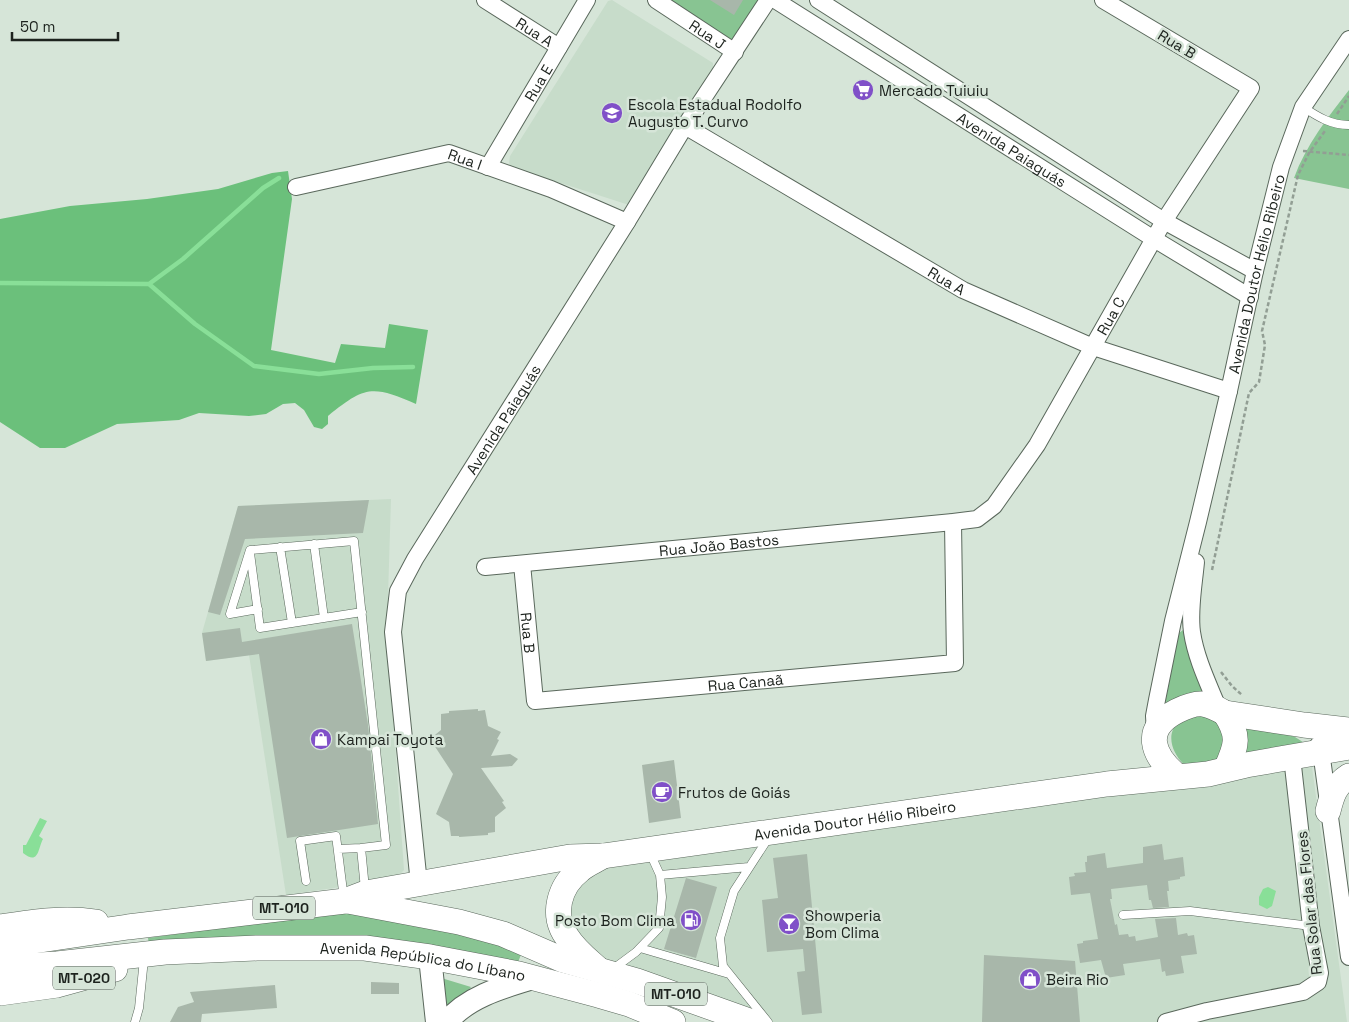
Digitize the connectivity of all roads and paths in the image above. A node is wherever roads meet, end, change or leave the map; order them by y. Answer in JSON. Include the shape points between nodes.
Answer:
{"nodes":[{"id":1,"x":485,"y":0,"type":"edge"},
{"id":2,"x":587,"y":0,"type":"edge"},
{"id":3,"x":656,"y":0,"type":"edge"},
{"id":4,"x":768,"y":0,"type":"edge"},
{"id":5,"x":775,"y":0,"type":"edge"},
{"id":6,"x":818,"y":0,"type":"edge"},
{"id":7,"x":1103,"y":0,"type":"edge"},
{"id":8,"x":1349,"y":39,"type":"edge"},
{"id":9,"x":559,"y":47,"type":"junction"},
{"id":10,"x":735,"y":52,"type":"junction"},
{"id":11,"x":1251,"y":88,"type":"joint"},
{"id":12,"x":1349,"y":96,"type":"edge"},
{"id":13,"x":1303,"y":106,"type":"junction"},
{"id":14,"x":1331,"y":122,"type":"junction"},
{"id":15,"x":1349,"y":124,"type":"edge"},
{"id":16,"x":685,"y":126,"type":"junction"},
{"id":17,"x":1309,"y":153,"type":"junction"},
{"id":18,"x":1349,"y":156,"type":"edge"},
{"id":19,"x":488,"y":167,"type":"junction"},
{"id":20,"x":296,"y":187,"type":"dead end"},
{"id":21,"x":1164,"y":221,"type":"junction"},
{"id":22,"x":627,"y":222,"type":"junction"},
{"id":23,"x":1154,"y":239,"type":"junction"},
{"id":24,"x":1255,"y":271,"type":"junction"},
{"id":25,"x":1250,"y":297,"type":"junction"},
{"id":26,"x":1093,"y":346,"type":"junction"},
{"id":27,"x":1229,"y":391,"type":"junction"},
{"id":28,"x":953,"y":522,"type":"junction"},
{"id":29,"x":1198,"y":522,"type":"junction"},
{"id":30,"x":314,"y":544,"type":"junction"},
{"id":31,"x":280,"y":547,"type":"junction"},
{"id":32,"x":250,"y":550,"type":"junction"},
{"id":33,"x":522,"y":564,"type":"junction"},
{"id":34,"x":485,"y":567,"type":"dead end"},
{"id":35,"x":1212,"y":570,"type":"dead end"},
{"id":36,"x":258,"y":610,"type":"junction"},
{"id":37,"x":362,"y":612,"type":"junction"},
{"id":38,"x":324,"y":618,"type":"junction"},
{"id":39,"x":292,"y":623,"type":"junction"},
{"id":40,"x":1218,"y":667,"type":"dead end"},
{"id":41,"x":1242,"y":695,"type":"dead end"},
{"id":42,"x":535,"y":701,"type":"joint"},
{"id":43,"x":1222,"y":711,"type":"junction"},
{"id":44,"x":1304,"y":726,"type":"junction"},
{"id":45,"x":1349,"y":730,"type":"edge"},
{"id":46,"x":1154,"y":737,"type":"junction"},
{"id":47,"x":1349,"y":747,"type":"edge"},
{"id":48,"x":1321,"y":751,"type":"junction"},
{"id":49,"x":1292,"y":756,"type":"junction"},
{"id":50,"x":1226,"y":769,"type":"junction"},
{"id":51,"x":1177,"y":776,"type":"junction"},
{"id":52,"x":1349,"y":776,"type":"edge"},
{"id":53,"x":1107,"y":784,"type":"junction"},
{"id":54,"x":1328,"y":811,"type":"junction"},
{"id":55,"x":774,"y":831,"type":"junction"},
{"id":56,"x":361,"y":848,"type":"junction"},
{"id":57,"x":338,"y":849,"type":"junction"},
{"id":58,"x":648,"y":849,"type":"junction"},
{"id":59,"x":603,"y":856,"type":"junction"},
{"id":60,"x":749,"y":867,"type":"junction"},
{"id":61,"x":660,"y":875,"type":"junction"},
{"id":62,"x":306,"y":881,"type":"dead end"},
{"id":63,"x":428,"y":882,"type":"junction"},
{"id":64,"x":355,"y":897,"type":"junction"},
{"id":65,"x":1123,"y":915,"type":"dead end"},
{"id":66,"x":1311,"y":926,"type":"junction"},
{"id":67,"x":0,"y":927,"type":"edge"},
{"id":68,"x":128,"y":927,"type":"junction"},
{"id":69,"x":0,"y":946,"type":"edge"},
{"id":70,"x":640,"y":948,"type":"junction"},
{"id":71,"x":154,"y":955,"type":"junction"},
{"id":72,"x":430,"y":957,"type":"junction"},
{"id":73,"x":1349,"y":958,"type":"edge"},
{"id":74,"x":0,"y":970,"type":"edge"},
{"id":75,"x":603,"y":972,"type":"junction"},
{"id":76,"x":730,"y":974,"type":"junction"},
{"id":77,"x":533,"y":978,"type":"junction"},
{"id":78,"x":0,"y":993,"type":"edge"},
{"id":79,"x":451,"y":1020,"type":"edge"},
{"id":80,"x":135,"y":1022,"type":"edge"},
{"id":81,"x":673,"y":1022,"type":"edge"},
{"id":82,"x":752,"y":1022,"type":"edge"},
{"id":83,"x":768,"y":1022,"type":"edge"},
{"id":84,"x":1166,"y":1022,"type":"edge"}],
"edges":[{"from":1,"to":9,"type":"street","name":"Rua A"},
{"from":2,"to":9,"type":"street","name":"Rua E"},
{"from":3,"to":10,"type":"street","name":"Rua J"},
{"from":4,"to":10,"type":"street","name":"Avenida Paiaguás"},
{"from":5,"to":23,"type":"street","name":"Avenida Paiaguás"},
{"from":6,"to":21,"type":"street","name":"Avenida Paiaguás"},
{"from":7,"to":11,"type":"street","name":"Rua B"},
{"from":8,"to":13,"type":"street","name":"Avenida Doutor Hélio Ribeiro"},
{"from":9,"to":19,"type":"street","name":"Rua E"},
{"from":10,"to":16,"type":"street","name":"Avenida Paiaguás"},
{"from":11,"to":21,"type":"street","name":"Rua C"},
{"from":12,"to":14,"type":"path"},
{"from":13,"to":14,"type":"lane"},
{"from":13,"to":24,"type":"street","name":"Avenida Doutor Hélio Ribeiro","via":[[1281,166]]},
{"from":14,"to":15,"type":"lane"},
{"from":14,"to":17,"type":"path"},
{"from":16,"to":22,"type":"street","name":"Avenida Paiaguás"},
{"from":16,"to":26,"type":"street","name":"Rua A","via":[[963,290]]},
{"from":17,"to":18,"type":"path"},
{"from":17,"to":35,"type":"path","via":[[1293,194],[1262,331],[1265,345],[1259,382],[1249,393]]},
{"from":19,"to":20,"type":"street","name":"Rua I","via":[[449,153]]},
{"from":19,"to":22,"type":"street","name":"Rua I","via":[[551,189]]},
{"from":21,"to":23,"type":"street","name":"Rua C"},
{"from":21,"to":24,"type":"street","name":"Avenida Paiaguás"},
{"from":22,"to":63,"type":"street","name":"Avenida Paiaguás","via":[[398,591],[393,632]]},
{"from":23,"to":25,"type":"street","name":"Avenida Paiaguás"},
{"from":23,"to":26,"type":"street","name":"Rua C"},
{"from":24,"to":25,"type":"street","name":"Avenida Doutor Hélio Ribeiro"},
{"from":25,"to":27,"type":"street","name":"Avenida Doutor Hélio Ribeiro"},
{"from":26,"to":27,"type":"street","name":"Rua A"},
{"from":26,"to":28,"type":"street","name":"Rua C","via":[[1037,444],[994,506],[977,519]]},
{"from":27,"to":29,"type":"street","name":"Avenida Doutor Hélio Ribeiro"},
{"from":28,"to":33,"type":"street","name":"Rua João Bastos"},
{"from":28,"to":42,"type":"street","name":"Rua Canaã","via":[[955,663]]},
{"from":29,"to":43,"type":"street","name":"Avenida Doutor Hélio Ribeiro","via":[[1192,630],[1202,669]]},
{"from":29,"to":46,"type":"street","name":"Avenida Doutor Hélio Ribeiro","via":[[1173,621],[1154,716]]},
{"from":30,"to":31,"type":"lane"},
{"from":30,"to":37,"type":"lane","via":[[354,541]]},
{"from":30,"to":38,"type":"lane"},
{"from":31,"to":32,"type":"lane"},
{"from":31,"to":39,"type":"lane"},
{"from":32,"to":36,"type":"lane"},
{"from":32,"to":36,"type":"lane","via":[[230,614]]},
{"from":33,"to":34,"type":"street","name":"Rua João Bastos"},
{"from":33,"to":42,"type":"street","name":"Rua B"},
{"from":36,"to":39,"type":"lane","via":[[260,628]]},
{"from":37,"to":38,"type":"lane"},
{"from":37,"to":56,"type":"lane","via":[[386,845]]},
{"from":38,"to":39,"type":"lane"},
{"from":40,"to":41,"type":"path"},
{"from":43,"to":44,"type":"main road","name":"Avenida Doutor Hélio Ribeiro"},
{"from":43,"to":46,"type":"main road","name":"Avenida Doutor Hélio Ribeiro","via":[[1204,704],[1193,704],[1160,723]]},
{"from":43,"to":50,"type":"main road","via":[[1233,725],[1236,738]]},
{"from":44,"to":45,"type":"main road","name":"Avenida Doutor Hélio Ribeiro"},
{"from":44,"to":48,"type":"street","via":[[1316,739]]},
{"from":46,"to":51,"type":"main road","via":[[1162,761]]},
{"from":46,"to":53,"type":"main road","name":"Avenida Doutor Hélio Ribeiro","via":[[1134,766]]},
{"from":47,"to":48,"type":"main road","name":"Avenida Doutor Hélio Ribeiro"},
{"from":48,"to":49,"type":"main road","name":"Avenida Doutor Hélio Ribeiro"},
{"from":48,"to":54,"type":"street"},
{"from":49,"to":50,"type":"main road","name":"Avenida Doutor Hélio Ribeiro"},
{"from":49,"to":66,"type":"street","name":"Rua Solar das Flores"},
{"from":50,"to":51,"type":"main road","name":"Avenida Doutor Hélio Ribeiro"},
{"from":51,"to":53,"type":"main road","name":"Avenida Doutor Hélio Ribeiro"},
{"from":52,"to":54,"type":"main road","via":[[1333,791]]},
{"from":53,"to":55,"type":"main road","name":"Avenida Doutor Hélio Ribeiro"},
{"from":54,"to":73,"type":"street"},
{"from":55,"to":58,"type":"main road","name":"Avenida Doutor Hélio Ribeiro"},
{"from":55,"to":60,"type":"lane"},
{"from":56,"to":57,"type":"lane"},
{"from":56,"to":64,"type":"lane"},
{"from":57,"to":62,"type":"lane","via":[[336,836],[300,841]]},
{"from":57,"to":64,"type":"lane"},
{"from":58,"to":59,"type":"main road","name":"Avenida Doutor Hélio Ribeiro"},
{"from":58,"to":61,"type":"lane"},
{"from":59,"to":63,"type":"main road","number":"MT-010","via":[[570,857]]},
{"from":59,"to":75,"type":"main road","number":"MT-010","via":[[580,869],[569,880],[562,891],[557,916],[568,939]]},
{"from":60,"to":61,"type":"lane"},
{"from":60,"to":76,"type":"lane","via":[[734,891],[720,938],[723,966]]},
{"from":61,"to":70,"type":"lane","via":[[659,928]]},
{"from":63,"to":64,"type":"main road","number":"MT-010"},
{"from":64,"to":68,"type":"main road","number":"MT-010"},
{"from":64,"to":75,"type":"main road","via":[[502,934],[563,960]]},
{"from":65,"to":66,"type":"lane","via":[[1190,911]]},
{"from":66,"to":84,"type":"street","name":"Rua Solar das Flores","via":[[1320,973],[1318,982],[1313,986],[1303,992]]},
{"from":67,"to":68,"type":"main road","via":[[74,915]]},
{"from":68,"to":69,"type":"main road","number":"MT-010"},
{"from":70,"to":75,"type":"lane"},
{"from":70,"to":76,"type":"lane"},
{"from":71,"to":72,"type":"main road","name":"Avenida República do Líbano","number":"MT-010","via":[[257,948],[365,948]]},
{"from":71,"to":74,"type":"main road","number":"MT-010"},
{"from":71,"to":78,"type":"main road","number":"MT-020","via":[[58,985]]},
{"from":71,"to":80,"type":"lane"},
{"from":72,"to":77,"type":"main road","name":"Avenida República do Líbano","number":"MT-010"},
{"from":72,"to":79,"type":"street"},
{"from":75,"to":82,"type":"main road","number":"MT-010"},
{"from":76,"to":83,"type":"lane"},
{"from":77,"to":79,"type":"street","via":[[490,992],[468,1004]]},
{"from":77,"to":81,"type":"main road","name":"Avenida República do Líbano","number":"MT-010","via":[[629,1004]]}]}
